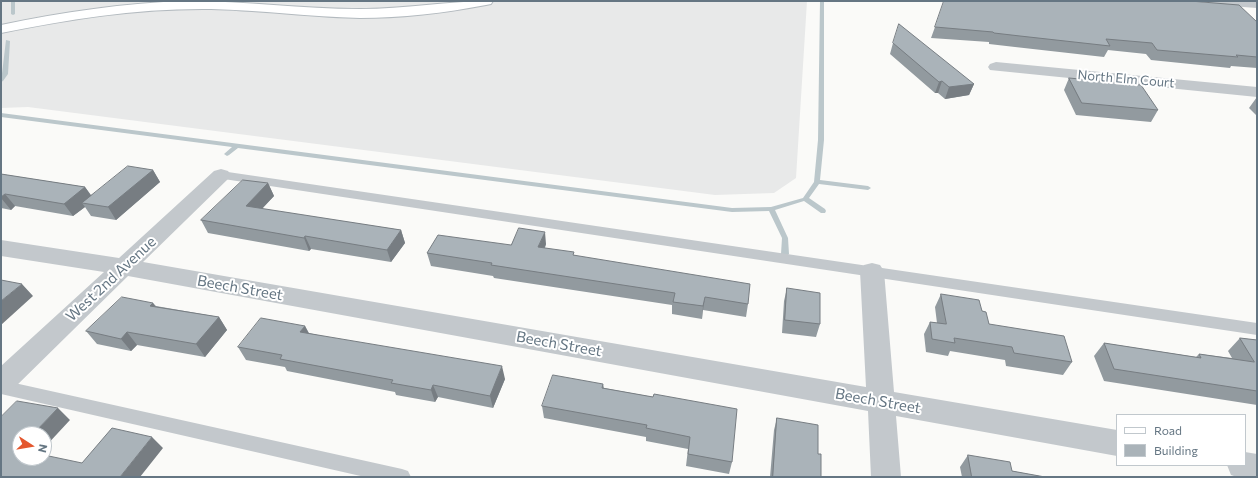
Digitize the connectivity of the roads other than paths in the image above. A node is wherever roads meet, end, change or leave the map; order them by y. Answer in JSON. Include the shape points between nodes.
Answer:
{"nodes":[{"id":1,"x":486,"y":1,"type":"edge"},
{"id":2,"x":1215,"y":1,"type":"edge"},
{"id":3,"x":1257,"y":4,"type":"edge"},
{"id":4,"x":1,"y":29,"type":"edge"},
{"id":5,"x":996,"y":67,"type":"dead end"},
{"id":6,"x":1257,"y":92,"type":"edge"},
{"id":7,"x":221,"y":175,"type":"joint"},
{"id":8,"x":1,"y":248,"type":"edge"},
{"id":9,"x":123,"y":268,"type":"junction"},
{"id":10,"x":872,"y":272,"type":"junction"},
{"id":11,"x":1257,"y":329,"type":"edge"},
{"id":12,"x":1,"y":383,"type":"edge"},
{"id":13,"x":1,"y":387,"type":"edge"},
{"id":14,"x":881,"y":401,"type":"junction"},
{"id":15,"x":1116,"y":443,"type":"edge"},
{"id":16,"x":1246,"y":466,"type":"edge"},
{"id":17,"x":1257,"y":468,"type":"edge"},
{"id":18,"x":402,"y":477,"type":"edge"},
{"id":19,"x":886,"y":477,"type":"edge"}],
"edges":[{"from":1,"to":4,"type":"street","via":[[443,8],[342,13],[243,6],[142,7],[97,11]]},
{"from":2,"to":3,"type":"street"},
{"from":5,"to":6,"type":"street","name":"North Elm Court"},
{"from":7,"to":9,"type":"street","name":"West 2nd Avenue"},
{"from":7,"to":10,"type":"lane"},
{"from":8,"to":9,"type":"street","name":"Beech Street"},
{"from":9,"to":12,"type":"street","name":"West 2nd Avenue"},
{"from":9,"to":14,"type":"street","name":"Beech Street"},
{"from":10,"to":11,"type":"lane"},
{"from":10,"to":14,"type":"street"},
{"from":13,"to":18,"type":"lane"},
{"from":14,"to":15,"type":"street","name":"Beech Street"},
{"from":14,"to":19,"type":"street"},
{"from":16,"to":17,"type":"street"}]}
